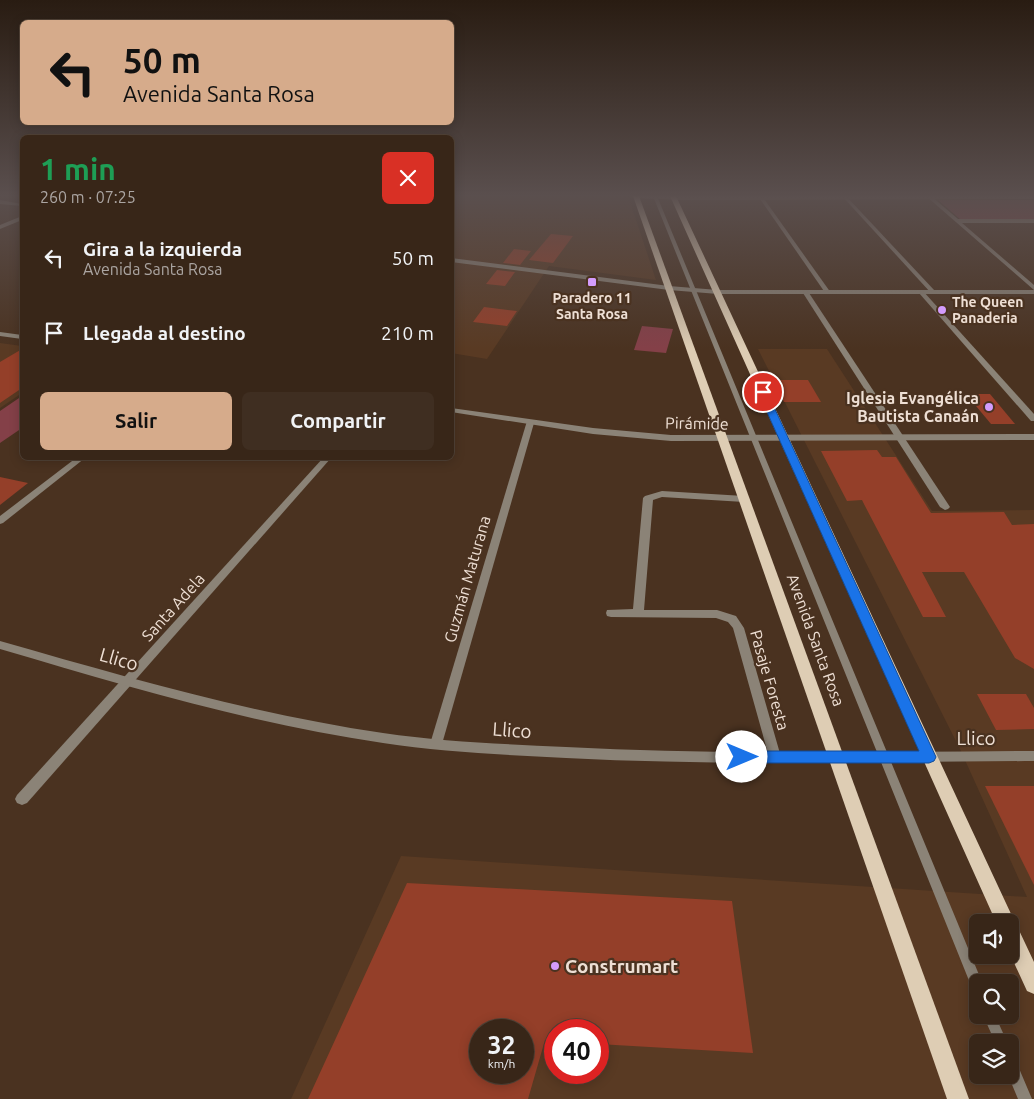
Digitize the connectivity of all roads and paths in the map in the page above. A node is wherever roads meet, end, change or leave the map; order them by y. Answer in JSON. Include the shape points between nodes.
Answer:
{"nodes":[{"id":1,"x":654,"y":247,"type":"edge"},
{"id":2,"x":676,"y":247,"type":"edge"},
{"id":3,"x":697,"y":247,"type":"edge"},
{"id":4,"x":796,"y":247,"type":"edge"},
{"id":5,"x":892,"y":247,"type":"edge"},
{"id":6,"x":986,"y":247,"type":"edge"},
{"id":7,"x":454,"y":260,"type":"edge"},
{"id":8,"x":669,"y":288,"type":"junction"},
{"id":9,"x":693,"y":290,"type":"junction"},
{"id":10,"x":1034,"y":290,"type":"edge"},
{"id":11,"x":718,"y":292,"type":"junction"},
{"id":12,"x":828,"y":292,"type":"junction"},
{"id":13,"x":921,"y":292,"type":"junction"},
{"id":14,"x":933,"y":292,"type":"junction"},
{"id":15,"x":806,"y":293,"type":"junction"},
{"id":16,"x":0,"y":334,"type":"edge"},
{"id":17,"x":20,"y":337,"type":"edge"},
{"id":18,"x":454,"y":410,"type":"edge"},
{"id":19,"x":1034,"y":419,"type":"edge"},
{"id":20,"x":530,"y":423,"type":"junction"},
{"id":21,"x":1034,"y":437,"type":"edge"},
{"id":22,"x":722,"y":438,"type":"junction"},
{"id":23,"x":753,"y":438,"type":"junction"},
{"id":24,"x":784,"y":438,"type":"junction"},
{"id":25,"x":900,"y":438,"type":"junction"},
{"id":26,"x":78,"y":460,"type":"edge"},
{"id":27,"x":326,"y":460,"type":"edge"},
{"id":28,"x":744,"y":499,"type":"junction"},
{"id":29,"x":945,"y":507,"type":"dead end"},
{"id":30,"x":0,"y":521,"type":"edge"},
{"id":31,"x":610,"y":614,"type":"dead end"},
{"id":32,"x":638,"y":614,"type":"junction"},
{"id":33,"x":0,"y":645,"type":"edge"},
{"id":34,"x":128,"y":682,"type":"junction"},
{"id":35,"x":436,"y":744,"type":"junction"},
{"id":36,"x":1034,"y":756,"type":"edge"},
{"id":37,"x":775,"y":757,"type":"junction"},
{"id":38,"x":883,"y":757,"type":"junction"},
{"id":39,"x":929,"y":757,"type":"junction"},
{"id":40,"x":837,"y":758,"type":"junction"},
{"id":41,"x":22,"y":799,"type":"dead end"},
{"id":42,"x":1001,"y":914,"type":"edge"},
{"id":43,"x":1019,"y":952,"type":"edge"},
{"id":44,"x":972,"y":974,"type":"edge"},
{"id":45,"x":1034,"y":984,"type":"edge"},
{"id":46,"x":1019,"y":1084,"type":"edge"},
{"id":47,"x":958,"y":1099,"type":"edge"},
{"id":48,"x":1025,"y":1099,"type":"edge"}],
"edges":[{"from":1,"to":8,"type":"main road","name":"Avenida Santa Rosa"},
{"from":2,"to":9,"type":"lane"},
{"from":3,"to":11,"type":"main road"},
{"from":4,"to":12,"type":"street"},
{"from":5,"to":14,"type":"street"},
{"from":6,"to":10,"type":"street"},
{"from":7,"to":8,"type":"street"},
{"from":8,"to":9,"type":"street"},
{"from":8,"to":22,"type":"main road","name":"Avenida Santa Rosa"},
{"from":9,"to":11,"type":"street"},
{"from":9,"to":23,"type":"lane"},
{"from":10,"to":14,"type":"street"},
{"from":11,"to":15,"type":"street"},
{"from":11,"to":24,"type":"main road"},
{"from":12,"to":13,"type":"street"},
{"from":12,"to":15,"type":"street"},
{"from":13,"to":14,"type":"street"},
{"from":13,"to":19,"type":"street"},
{"from":15,"to":25,"type":"street"},
{"from":16,"to":17,"type":"street"},
{"from":18,"to":20,"type":"street","name":"Pirámide"},
{"from":20,"to":22,"type":"street","name":"Pirámide","via":[[647,436]]},
{"from":20,"to":35,"type":"street","name":"Guzmán Maturana"},
{"from":21,"to":25,"type":"street","name":"Pirámide"},
{"from":22,"to":23,"type":"street","name":"Pirámide"},
{"from":22,"to":28,"type":"main road","name":"Avenida Santa Rosa"},
{"from":23,"to":24,"type":"street","name":"Pirámide"},
{"from":23,"to":38,"type":"lane"},
{"from":24,"to":25,"type":"street","name":"Pirámide"},
{"from":24,"to":39,"type":"main road"},
{"from":25,"to":29,"type":"street"},
{"from":26,"to":30,"type":"street"},
{"from":27,"to":34,"type":"street","name":"Santa Adela"},
{"from":28,"to":32,"type":"street","via":[[662,494],[648,498]]},
{"from":28,"to":40,"type":"main road","name":"Avenida Santa Rosa"},
{"from":31,"to":32,"type":"street","name":"Pasaje Foresta"},
{"from":32,"to":37,"type":"street","name":"Pasaje Foresta","via":[[717,614],[736,623]]},
{"from":33,"to":34,"type":"street","name":"Llico"},
{"from":34,"to":35,"type":"street","name":"Llico","via":[[273,718]]},
{"from":34,"to":41,"type":"street","name":"Santa Adela"},
{"from":35,"to":37,"type":"street","name":"Llico","via":[[652,756]]},
{"from":36,"to":39,"type":"street","name":"Llico"},
{"from":37,"to":40,"type":"street","name":"Llico"},
{"from":38,"to":39,"type":"street","name":"Llico"},
{"from":38,"to":40,"type":"street","name":"Llico"},
{"from":38,"to":44,"type":"lane"},
{"from":39,"to":42,"type":"main road"},
{"from":40,"to":47,"type":"main road","name":"Avenida Santa Rosa"},
{"from":43,"to":45,"type":"main road"},
{"from":46,"to":48,"type":"lane"}]}
